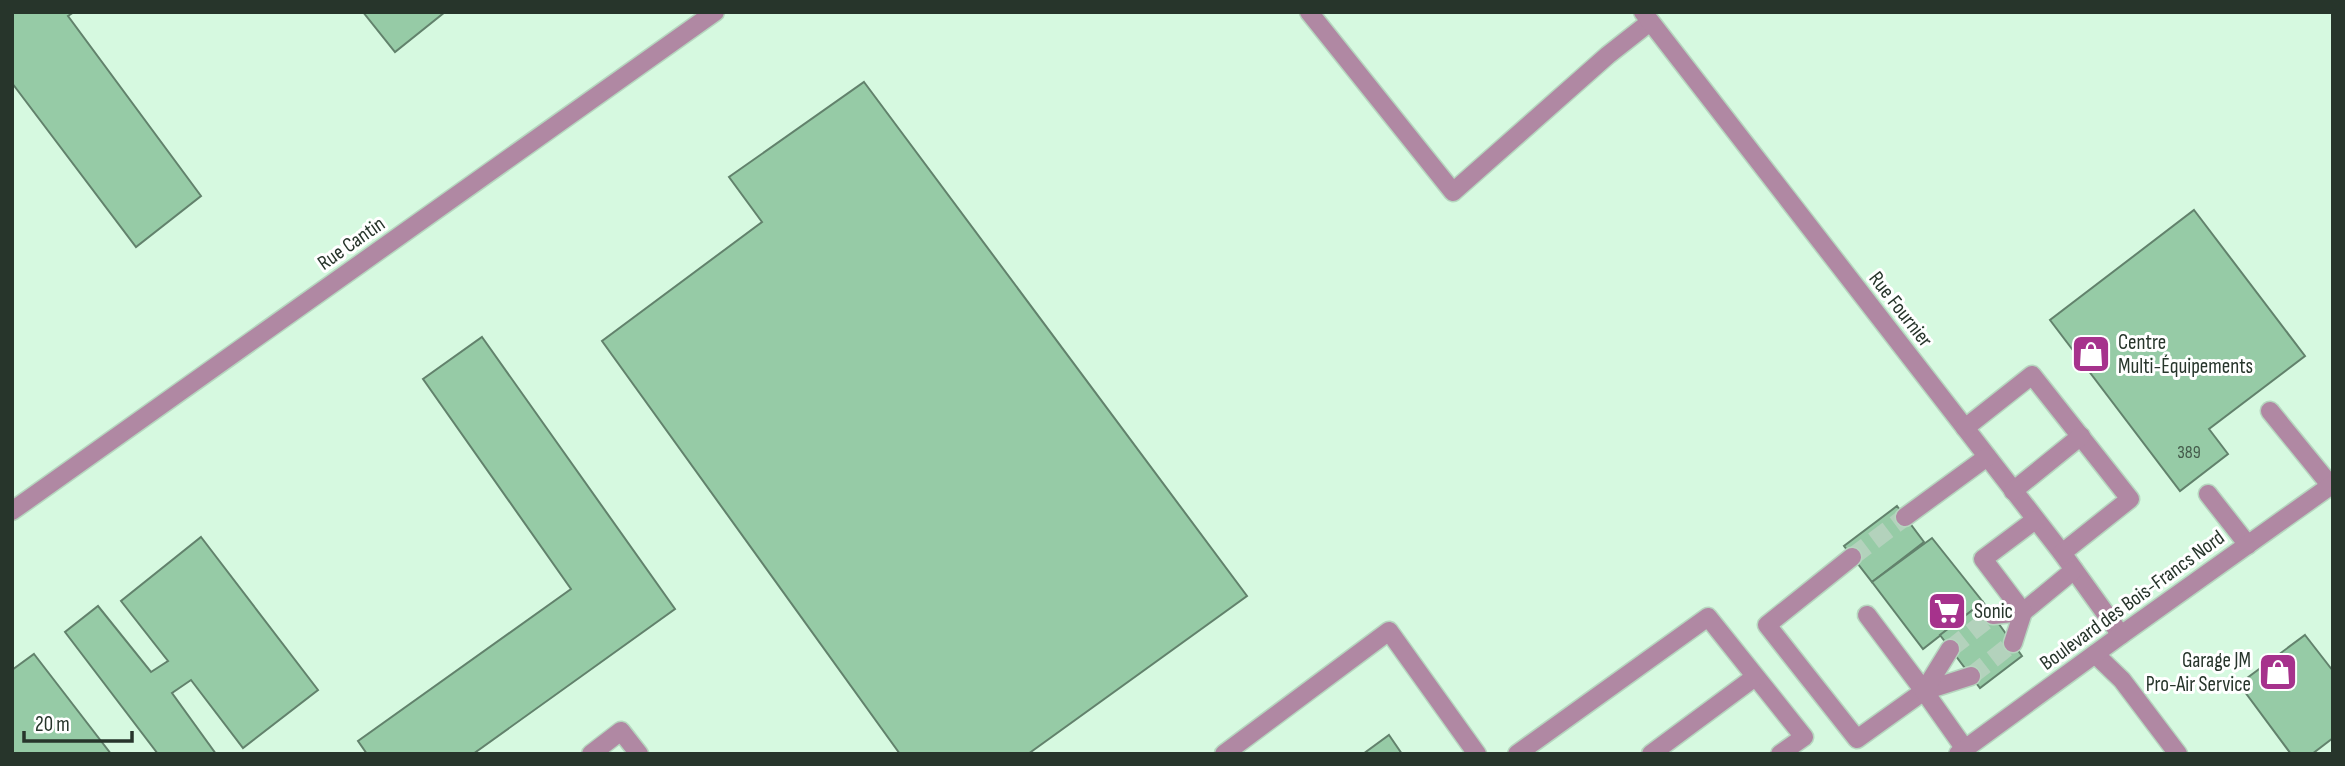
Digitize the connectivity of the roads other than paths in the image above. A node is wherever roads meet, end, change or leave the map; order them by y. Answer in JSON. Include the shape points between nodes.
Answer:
{"nodes":[{"id":1,"x":715,"y":12,"type":"edge"},
{"id":2,"x":1310,"y":12,"type":"edge"},
{"id":3,"x":1647,"y":17,"type":"edge"},
{"id":4,"x":2270,"y":411,"type":"dead end"},
{"id":5,"x":1965,"y":428,"type":"junction"},
{"id":6,"x":2081,"y":436,"type":"junction"},
{"id":7,"x":1987,"y":457,"type":"junction"},
{"id":8,"x":2332,"y":485,"type":"edge"},
{"id":9,"x":2014,"y":491,"type":"junction"},
{"id":10,"x":2208,"y":494,"type":"dead end"},
{"id":11,"x":12,"y":511,"type":"edge"},
{"id":12,"x":1905,"y":517,"type":"tunnel mouth"},
{"id":13,"x":2035,"y":520,"type":"junction"},
{"id":14,"x":2248,"y":545,"type":"junction"},
{"id":15,"x":2062,"y":553,"type":"junction"},
{"id":16,"x":1853,"y":557,"type":"tunnel mouth"},
{"id":17,"x":2074,"y":570,"type":"junction"},
{"id":18,"x":2023,"y":612,"type":"junction"},
{"id":19,"x":1867,"y":615,"type":"dead end"},
{"id":20,"x":1993,"y":615,"type":"tunnel mouth"},
{"id":21,"x":2121,"y":635,"type":"junction"},
{"id":22,"x":2013,"y":643,"type":"tunnel mouth"},
{"id":23,"x":1950,"y":649,"type":"tunnel mouth"},
{"id":24,"x":2095,"y":654,"type":"junction"},
{"id":25,"x":1971,"y":676,"type":"tunnel mouth"},
{"id":26,"x":1755,"y":677,"type":"junction"},
{"id":27,"x":1924,"y":691,"type":"junction"},
{"id":28,"x":1961,"y":751,"type":"edge"},
{"id":29,"x":591,"y":754,"type":"edge"},
{"id":30,"x":639,"y":754,"type":"edge"},
{"id":31,"x":1224,"y":754,"type":"edge"},
{"id":32,"x":1477,"y":754,"type":"edge"},
{"id":33,"x":1517,"y":754,"type":"edge"},
{"id":34,"x":1651,"y":754,"type":"edge"},
{"id":35,"x":1780,"y":754,"type":"edge"},
{"id":36,"x":2178,"y":754,"type":"edge"}],
"edges":[{"from":1,"to":11,"type":"street","name":"Rue Cantin"},
{"from":2,"to":3,"type":"street","via":[[1453,192]]},
{"from":3,"to":5,"type":"street","name":"Rue Fournier"},
{"from":4,"to":8,"type":"street"},
{"from":5,"to":6,"type":"street","via":[[2032,375]]},
{"from":5,"to":7,"type":"street","name":"Rue Fournier"},
{"from":6,"to":9,"type":"street"},
{"from":6,"to":15,"type":"street","via":[[2130,499]]},
{"from":7,"to":9,"type":"street","name":"Rue Fournier"},
{"from":7,"to":12,"type":"street"},
{"from":8,"to":14,"type":"street","name":"Boulevard des Bois-Francs Nord"},
{"from":9,"to":13,"type":"street","name":"Rue Fournier"},
{"from":10,"to":14,"type":"street"},
{"from":13,"to":15,"type":"street","name":"Rue Fournier"},
{"from":13,"to":18,"type":"street","via":[[1983,559]]},
{"from":14,"to":21,"type":"street","name":"Boulevard des Bois-Francs Nord"},
{"from":15,"to":17,"type":"street","name":"Rue Fournier"},
{"from":16,"to":27,"type":"street","via":[[1767,625],[1857,739]]},
{"from":17,"to":18,"type":"street"},
{"from":17,"to":21,"type":"street","name":"Rue Fournier"},
{"from":18,"to":20,"type":"street"},
{"from":18,"to":22,"type":"street"},
{"from":19,"to":27,"type":"street"},
{"from":21,"to":24,"type":"street","name":"Boulevard des Bois-Francs Nord"},
{"from":23,"to":27,"type":"street"},
{"from":24,"to":28,"type":"street","name":"Boulevard des Bois-Francs Nord"},
{"from":24,"to":36,"type":"street","via":[[2122,680]]},
{"from":25,"to":27,"type":"street"},
{"from":26,"to":33,"type":"street","via":[[1708,617]]},
{"from":26,"to":34,"type":"street"},
{"from":26,"to":35,"type":"street","via":[[1804,737]]},
{"from":27,"to":28,"type":"street"},
{"from":29,"to":30,"type":"street","via":[[621,731]]},
{"from":31,"to":32,"type":"street","via":[[1389,631]]}]}
